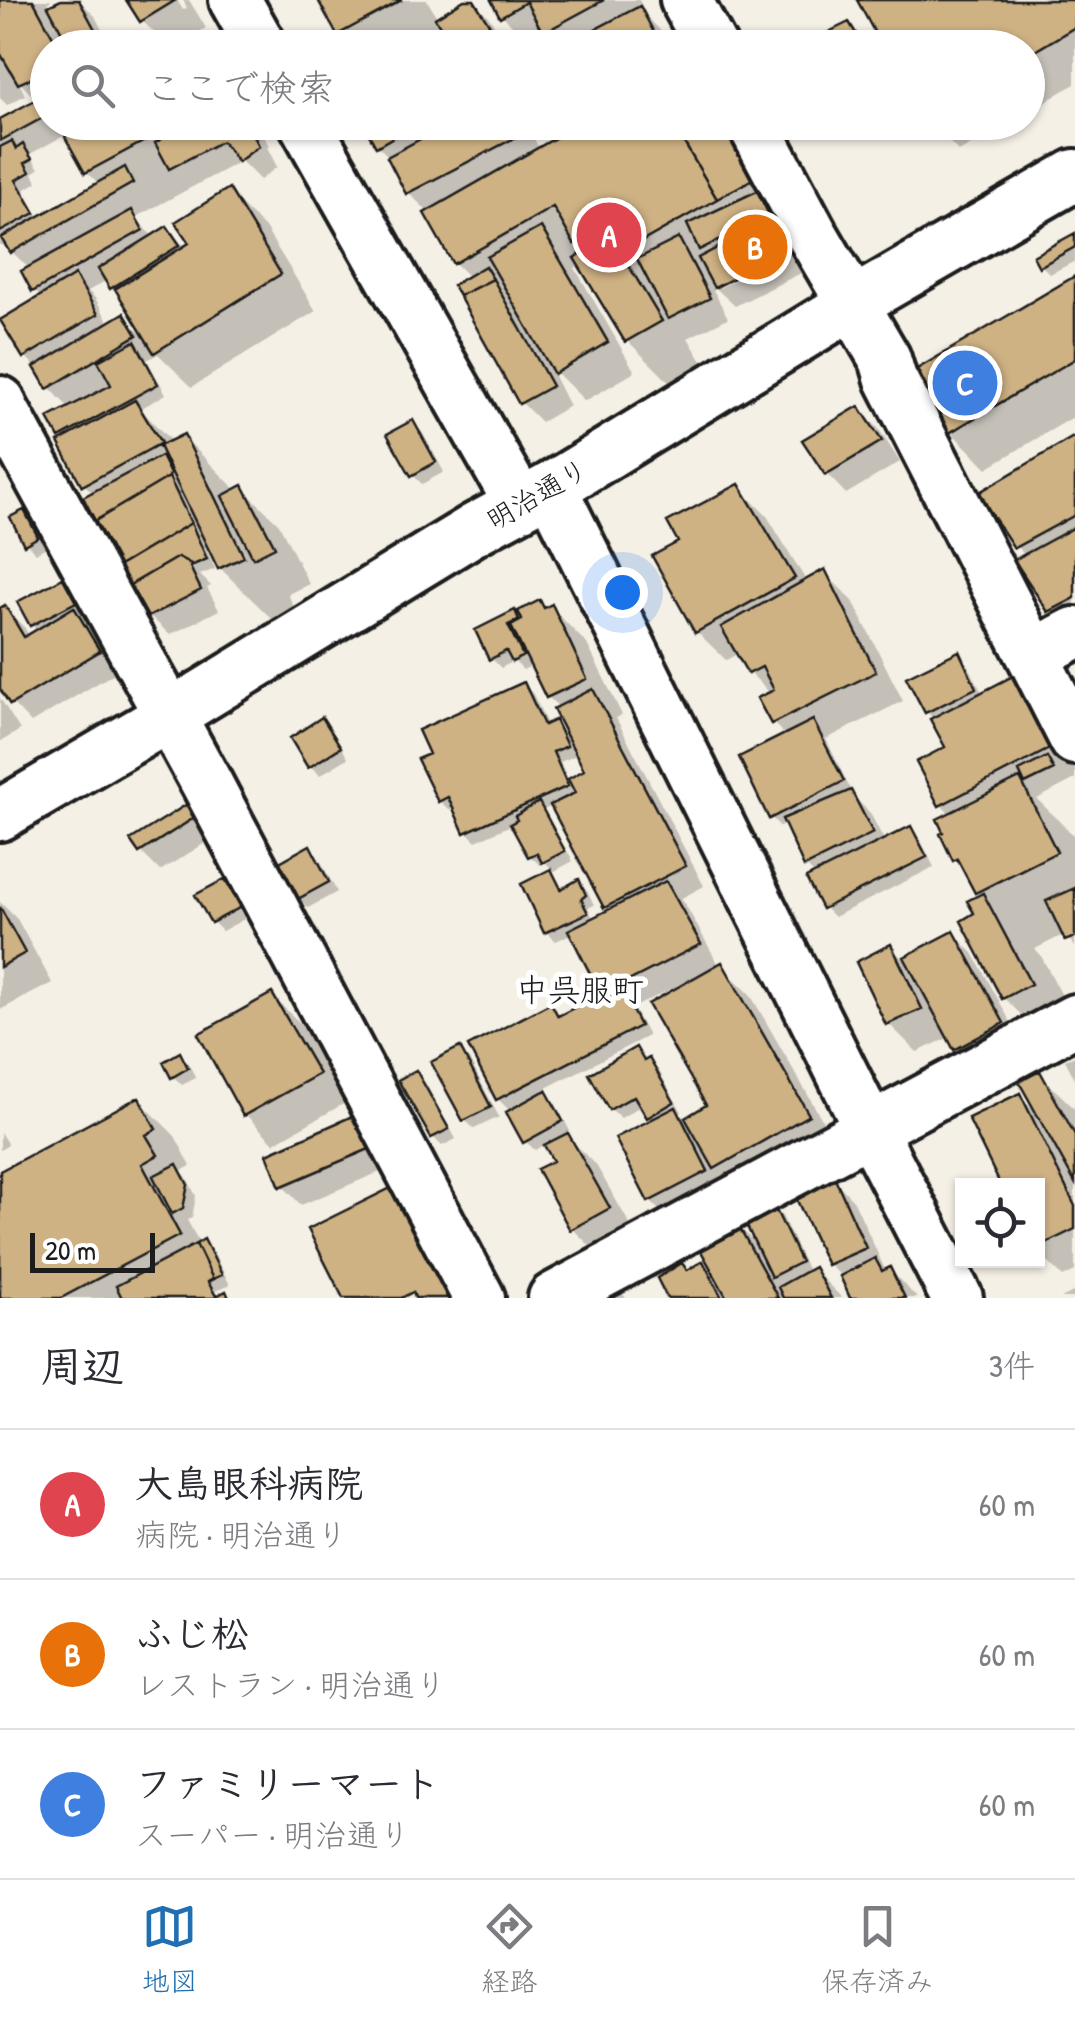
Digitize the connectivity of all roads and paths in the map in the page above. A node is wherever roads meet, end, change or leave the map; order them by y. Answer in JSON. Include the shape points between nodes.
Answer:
{"nodes":[{"id":1,"x":235,"y":0,"type":"edge"},
{"id":2,"x":686,"y":0,"type":"edge"},
{"id":3,"x":252,"y":30,"type":"edge"},
{"id":4,"x":702,"y":30,"type":"edge"},
{"id":5,"x":315,"y":140,"type":"edge"},
{"id":6,"x":762,"y":140,"type":"edge"},
{"id":7,"x":1075,"y":174,"type":"edge"},
{"id":8,"x":852,"y":304,"type":"junction"},
{"id":9,"x":0,"y":402,"type":"edge"},
{"id":10,"x":536,"y":496,"type":"junction"},
{"id":11,"x":1054,"y":644,"type":"edge"},
{"id":12,"x":169,"y":716,"type":"junction"},
{"id":13,"x":1075,"y":739,"type":"edge"},
{"id":14,"x":0,"y":816,"type":"edge"},
{"id":15,"x":1075,"y":1020,"type":"edge"},
{"id":16,"x":870,"y":1130,"type":"junction"},
{"id":17,"x":480,"y":1298,"type":"edge"},
{"id":18,"x":554,"y":1298,"type":"edge"},
{"id":19,"x":957,"y":1298,"type":"edge"}],
"edges":[{"from":1,"to":3,"type":"street"},
{"from":2,"to":4,"type":"street"},
{"from":5,"to":10,"type":"street"},
{"from":6,"to":8,"type":"street"},
{"from":7,"to":8,"type":"street","name":"明治通り"},
{"from":8,"to":10,"type":"street","name":"明治通り"},
{"from":8,"to":11,"type":"street"},
{"from":9,"to":12,"type":"street"},
{"from":10,"to":12,"type":"street","name":"明治通り"},
{"from":10,"to":16,"type":"street"},
{"from":11,"to":13,"type":"street"},
{"from":12,"to":14,"type":"street","name":"明治通り"},
{"from":12,"to":17,"type":"street"},
{"from":15,"to":16,"type":"street"},
{"from":16,"to":18,"type":"street"},
{"from":16,"to":19,"type":"street"}]}
